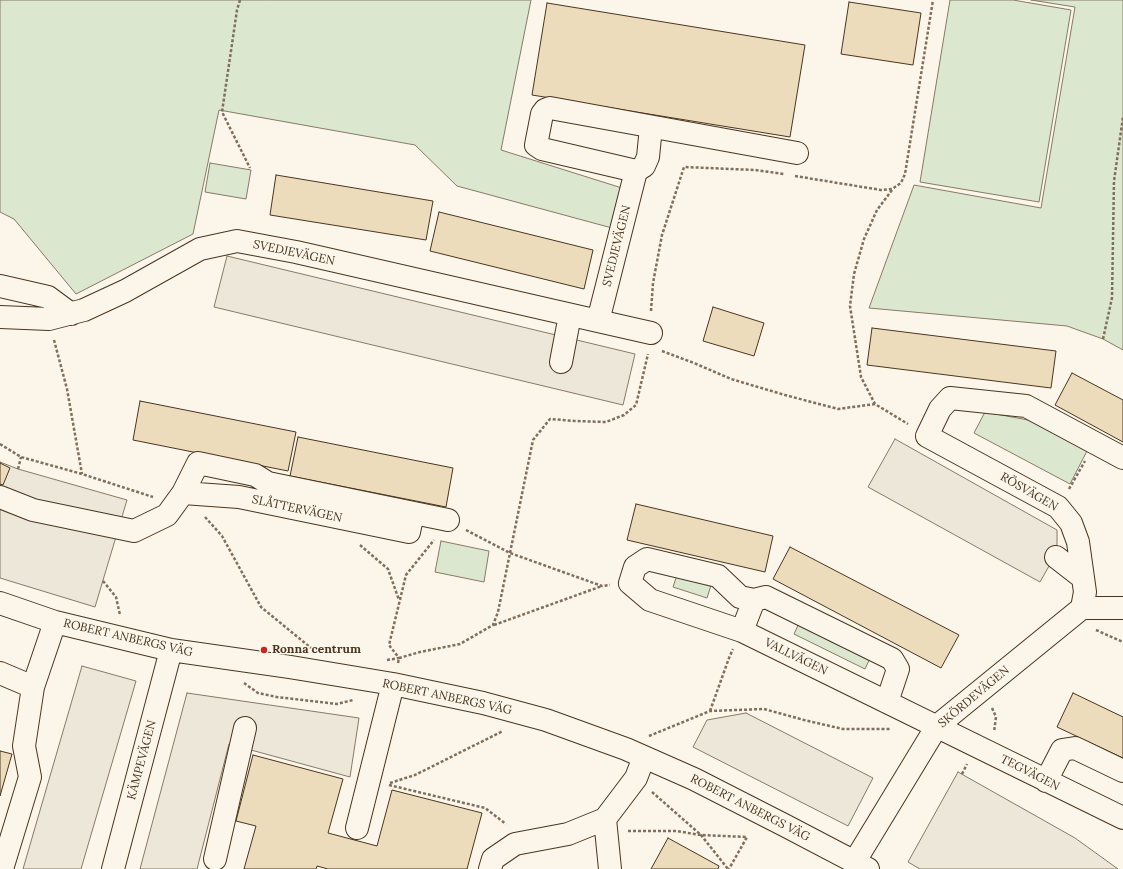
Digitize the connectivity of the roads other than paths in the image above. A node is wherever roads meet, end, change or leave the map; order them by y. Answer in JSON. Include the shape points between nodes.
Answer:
{"nodes":[{"id":1,"x":651,"y":126,"type":"junction"},
{"id":2,"x":797,"y":153,"type":"dead end"},
{"id":3,"x":636,"y":171,"type":"junction"},
{"id":4,"x":0,"y":286,"type":"edge"},
{"id":5,"x":71,"y":314,"type":"junction"},
{"id":6,"x":570,"y":315,"type":"junction"},
{"id":7,"x":0,"y":317,"type":"edge"},
{"id":8,"x":598,"y":321,"type":"junction"},
{"id":9,"x":650,"y":340,"type":"road end"},
{"id":10,"x":561,"y":362,"type":"dead end"},
{"id":11,"x":1123,"y":458,"type":"edge"},
{"id":12,"x":186,"y":488,"type":"junction"},
{"id":13,"x":0,"y":497,"type":"edge"},
{"id":14,"x":448,"y":520,"type":"road end"},
{"id":15,"x":411,"y":522,"type":"junction"},
{"id":16,"x":1056,"y":557,"type":"dead end"},
{"id":17,"x":1083,"y":578,"type":"junction"},
{"id":18,"x":754,"y":600,"type":"junction"},
{"id":19,"x":0,"y":603,"type":"edge"},
{"id":20,"x":1082,"y":608,"type":"junction"},
{"id":21,"x":1123,"y":608,"type":"edge"},
{"id":22,"x":55,"y":622,"type":"junction"},
{"id":23,"x":742,"y":631,"type":"junction"},
{"id":24,"x":171,"y":650,"type":"junction"},
{"id":25,"x":0,"y":673,"type":"edge"},
{"id":26,"x":393,"y":684,"type":"junction"},
{"id":27,"x":34,"y":687,"type":"junction"},
{"id":28,"x":887,"y":702,"type":"junction"},
{"id":29,"x":928,"y":722,"type":"junction"},
{"id":30,"x":246,"y":728,"type":"dead end"},
{"id":31,"x":644,"y":757,"type":"junction"},
{"id":32,"x":1123,"y":771,"type":"edge"},
{"id":33,"x":1046,"y":781,"type":"junction"},
{"id":34,"x":1123,"y":818,"type":"edge"},
{"id":35,"x":605,"y":819,"type":"junction"},
{"id":36,"x":357,"y":828,"type":"dead end"},
{"id":37,"x":215,"y":858,"type":"dead end"},
{"id":38,"x":862,"y":865,"type":"edge"},
{"id":39,"x":2,"y":869,"type":"edge"},
{"id":40,"x":113,"y":869,"type":"edge"},
{"id":41,"x":490,"y":869,"type":"edge"},
{"id":42,"x":610,"y":869,"type":"edge"}],
"edges":[{"from":1,"to":2,"type":"street"},
{"from":1,"to":3,"type":"street","via":[[648,156],[644,166]]},
{"from":1,"to":3,"type":"street","via":[[550,108],[542,114],[536,145],[542,149]]},
{"from":3,"to":8,"type":"street","name":"SVEDJEVÄGEN"},
{"from":4,"to":5,"type":"street","via":[[48,297]]},
{"from":5,"to":6,"type":"street","name":"SVEDJEVÄGEN","via":[[125,291],[200,249],[237,241],[296,252]]},
{"from":5,"to":7,"type":"street","name":"SVEDJEVÄGEN","via":[[49,319]]},
{"from":6,"to":8,"type":"street","name":"SVEDJEVÄGEN"},
{"from":6,"to":10,"type":"street"},
{"from":8,"to":9,"type":"street","name":"SVEDJEVÄGEN"},
{"from":11,"to":17,"type":"street","name":"RÖSVÄGEN","via":[[1026,406],[950,398],[940,409],[927,436],[1058,507],[1071,523],[1078,542]]},
{"from":12,"to":13,"type":"street","via":[[167,515],[134,530],[33,510]]},
{"from":12,"to":15,"type":"street","name":"SLÅTTERVÄGEN","via":[[336,517]]},
{"from":12,"to":15,"type":"street","via":[[198,463],[255,475],[268,483]]},
{"from":14,"to":15,"type":"street"},
{"from":16,"to":17,"type":"street"},
{"from":17,"to":20,"type":"street","name":"RÖSVÄGEN"},
{"from":18,"to":23,"type":"street"},
{"from":18,"to":23,"type":"street","name":"VALLVÄGEN","via":[[740,597],[718,576],[647,559],[635,567],[630,583],[650,600]]},
{"from":18,"to":28,"type":"street","via":[[766,597],[892,659],[898,669]]},
{"from":19,"to":22,"type":"street","name":"ROBERT ANBERGS VÄG"},
{"from":20,"to":21,"type":"street"},
{"from":20,"to":29,"type":"street","name":"SKÖRDEVÄGEN","via":[[984,689]]},
{"from":22,"to":24,"type":"street","name":"ROBERT ANBERGS VÄG"},
{"from":22,"to":27,"type":"street"},
{"from":23,"to":28,"type":"street","name":"VALLVÄGEN"},
{"from":24,"to":26,"type":"street","name":"ROBERT ANBERGS VÄG"},
{"from":24,"to":40,"type":"street","name":"KÄMPEVÄGEN"},
{"from":25,"to":27,"type":"street"},
{"from":26,"to":31,"type":"street","name":"ROBERT ANBERGS VÄG","via":[[483,703],[546,720]]},
{"from":26,"to":36,"type":"street"},
{"from":27,"to":39,"type":"street","via":[[24,746],[30,777]]},
{"from":28,"to":29,"type":"street","name":"VALLVÄGEN"},
{"from":29,"to":33,"type":"street","name":"TEGVÄGEN"},
{"from":29,"to":38,"type":"street","name":"SKÖRDEVÄGEN"},
{"from":30,"to":37,"type":"street"},
{"from":31,"to":35,"type":"street","via":[[636,778]]},
{"from":31,"to":38,"type":"street","name":"ROBERT ANBERGS VÄG","via":[[700,782]]},
{"from":32,"to":33,"type":"street","via":[[1075,748],[1062,750]]},
{"from":33,"to":34,"type":"street","name":"TEGVÄGEN"},
{"from":35,"to":41,"type":"street","via":[[568,834],[515,844],[493,859]]},
{"from":35,"to":42,"type":"street"}]}
